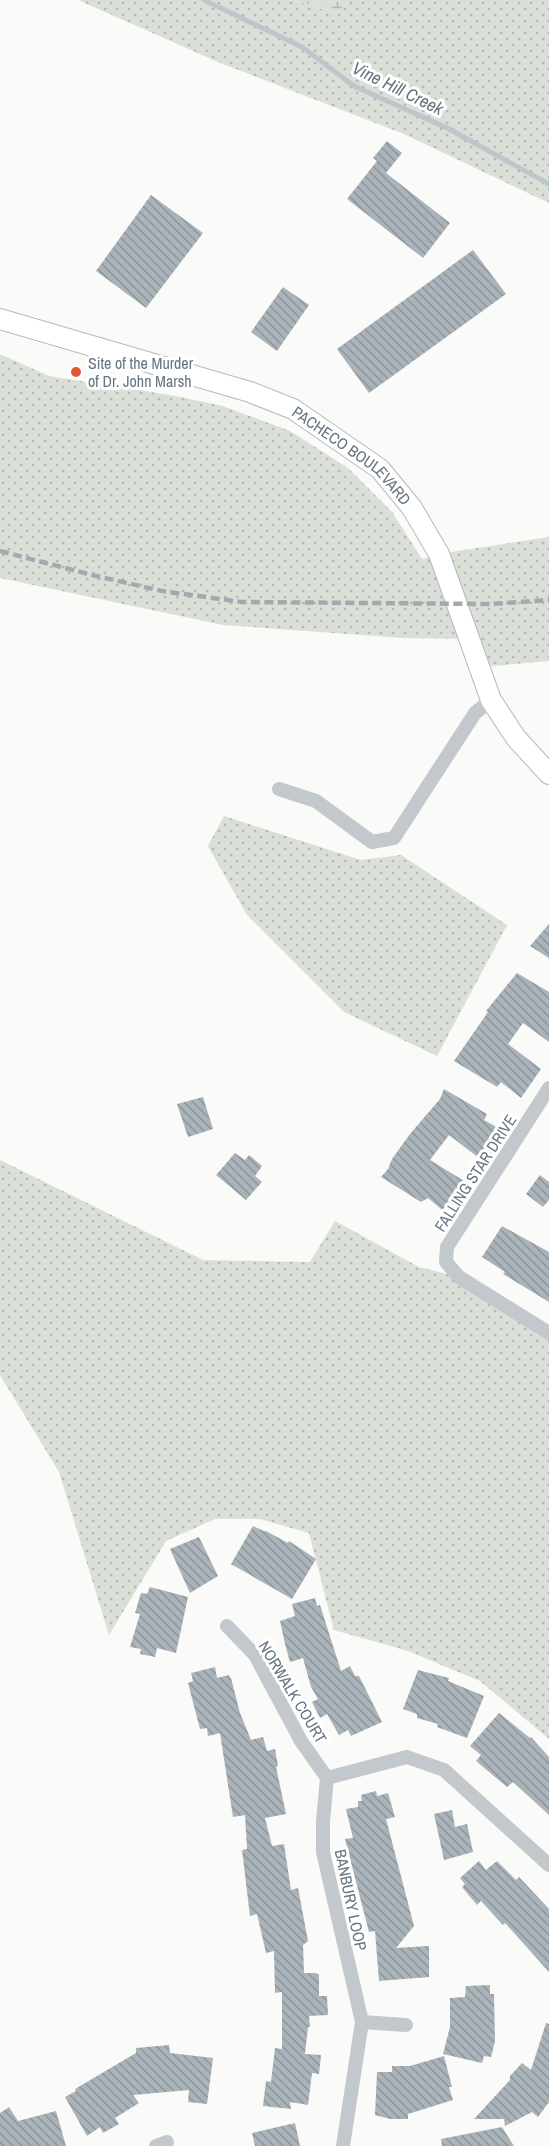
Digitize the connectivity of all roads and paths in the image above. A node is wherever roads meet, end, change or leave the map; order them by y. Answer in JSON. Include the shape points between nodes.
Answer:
{"nodes":[{"id":1,"x":0,"y":319,"type":"edge"},
{"id":2,"x":491,"y":700,"type":"junction"},
{"id":3,"x":549,"y":774,"type":"edge"},
{"id":4,"x":279,"y":789,"type":"dead end"},
{"id":5,"x":549,"y":1088,"type":"edge"},
{"id":6,"x":549,"y":1333,"type":"edge"},
{"id":7,"x":227,"y":1626,"type":"dead end"},
{"id":8,"x":327,"y":1778,"type":"junction"},
{"id":9,"x":549,"y":1865,"type":"edge"},
{"id":10,"x":362,"y":2022,"type":"junction"},
{"id":11,"x":406,"y":2025,"type":"dead end"},
{"id":12,"x":343,"y":2146,"type":"edge"}],
"edges":[{"from":1,"to":2,"type":"main road","name":"PACHECO BOULEVARD","via":[[250,392],[293,409],[380,469],[412,508],[439,554]]},
{"from":2,"to":3,"type":"main road","name":"PACHECO BOULEVARD","via":[[516,738]]},
{"from":2,"to":4,"type":"street","via":[[475,713],[394,838],[372,842],[316,801]]},
{"from":5,"to":6,"type":"street","name":"FALLING STAR DRIVE","via":[[447,1247],[446,1262],[459,1277]]},
{"from":7,"to":8,"type":"street","name":"NORWALK COURT","via":[[255,1655],[301,1741]]},
{"from":8,"to":9,"type":"street","via":[[407,1756],[444,1770]]},
{"from":8,"to":10,"type":"street","name":"BANBURY LOOP","via":[[323,1852]]},
{"from":10,"to":11,"type":"street"},
{"from":10,"to":12,"type":"street","name":"BANBURY LOOP"}]}
